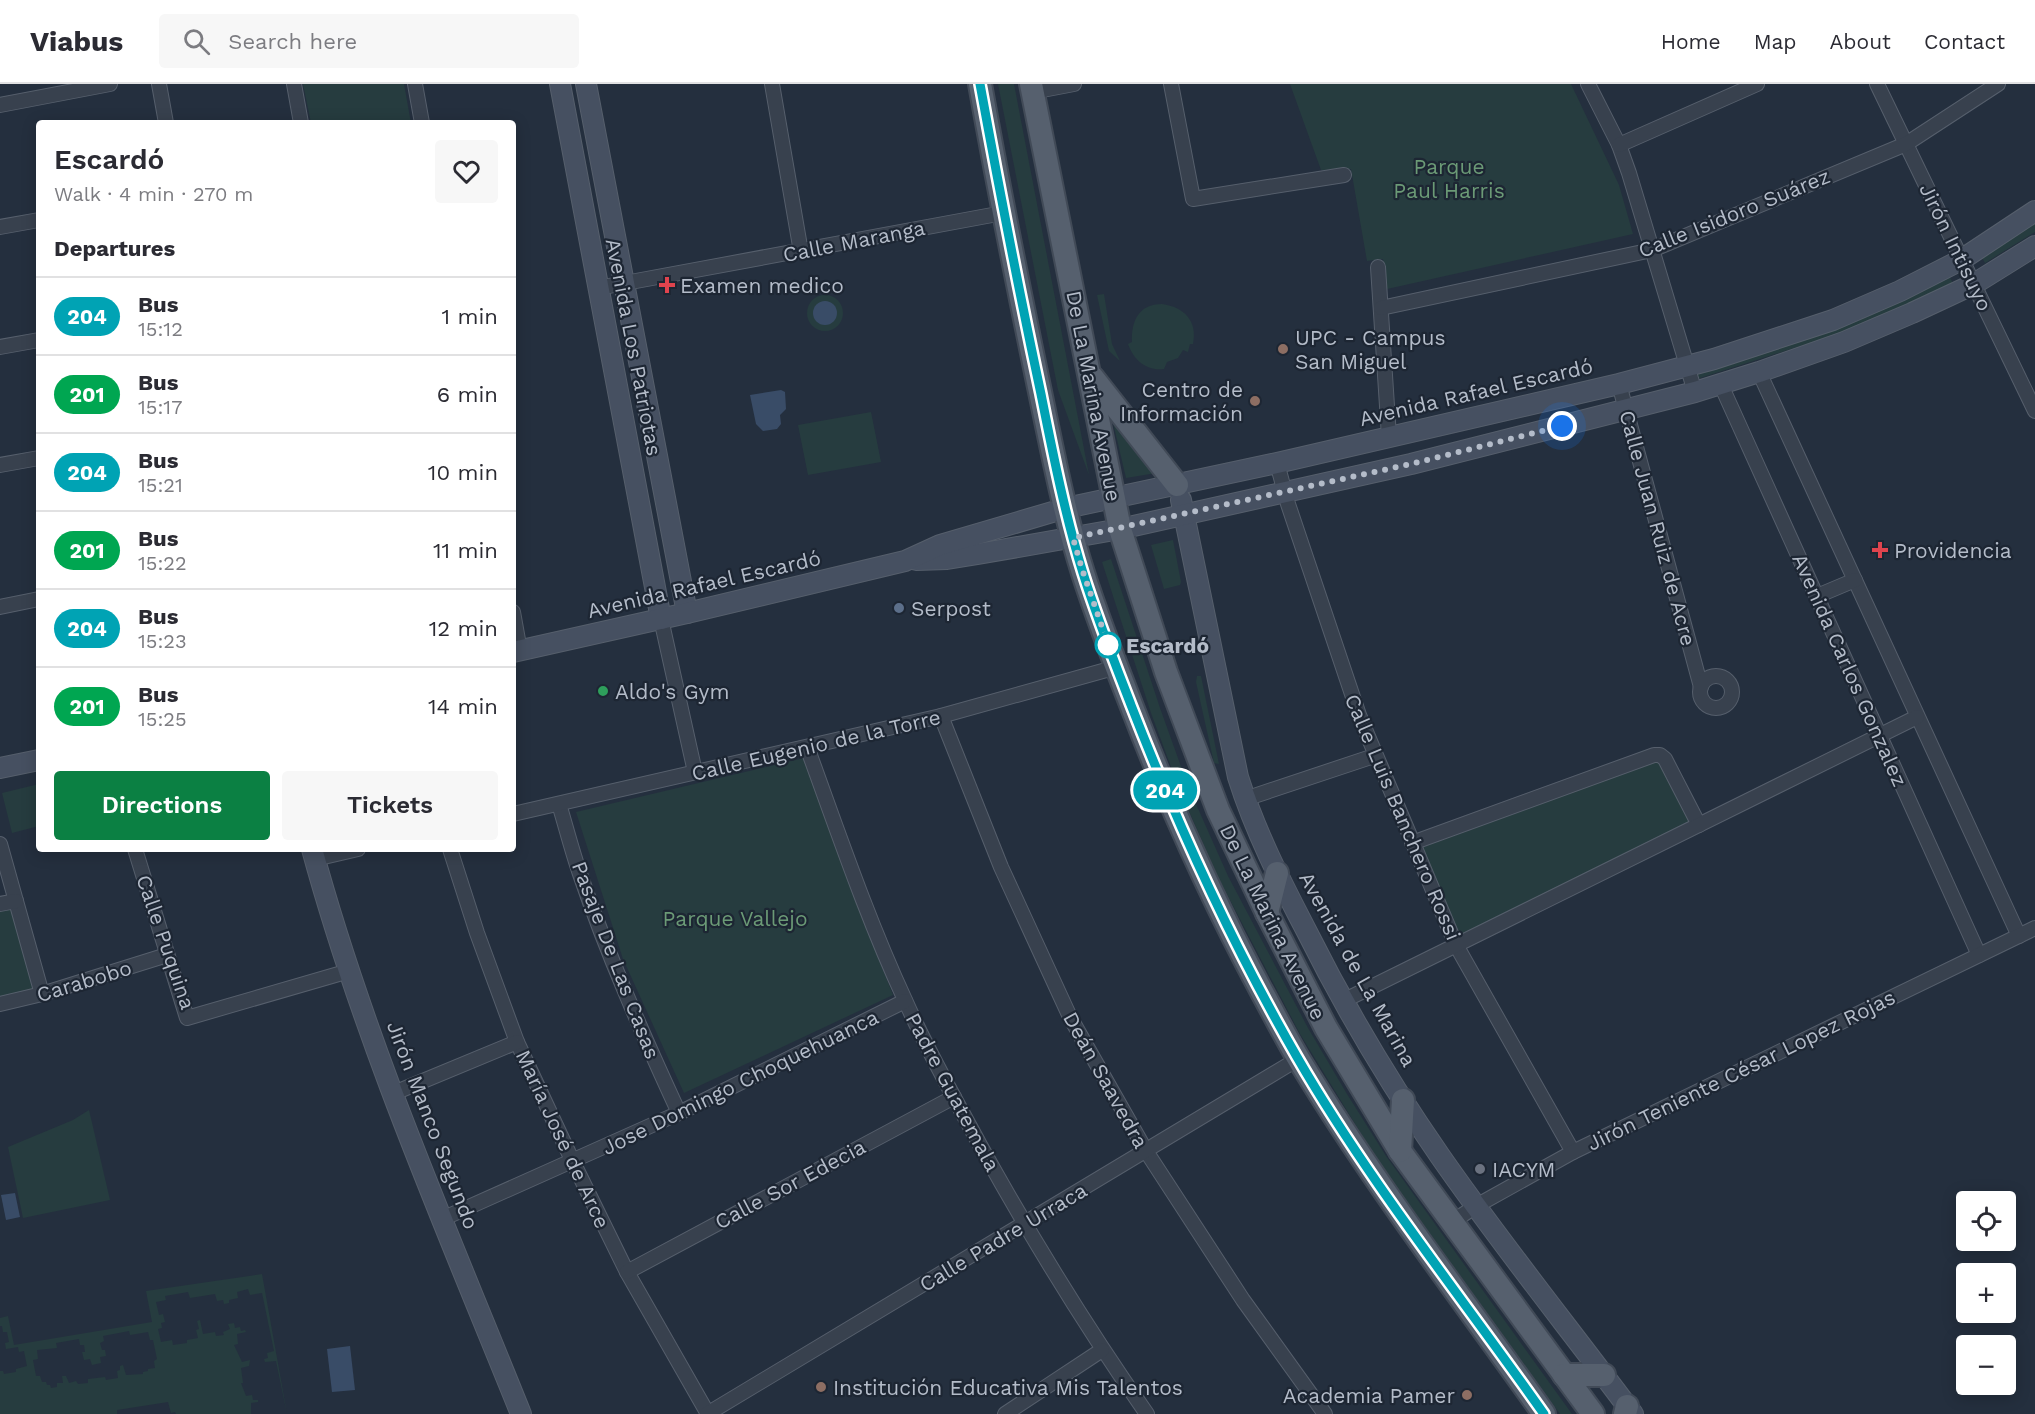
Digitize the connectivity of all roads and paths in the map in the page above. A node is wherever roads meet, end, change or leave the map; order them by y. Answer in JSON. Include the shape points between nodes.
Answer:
{"nodes":[{"id":1,"x":110,"y":84,"type":"edge"},
{"id":2,"x":159,"y":84,"type":"edge"},
{"id":3,"x":294,"y":84,"type":"edge"},
{"id":4,"x":415,"y":84,"type":"edge"},
{"id":5,"x":560,"y":84,"type":"edge"},
{"id":6,"x":586,"y":84,"type":"edge"},
{"id":7,"x":772,"y":84,"type":"edge"},
{"id":8,"x":980,"y":84,"type":"edge"},
{"id":9,"x":1074,"y":84,"type":"edge"},
{"id":10,"x":1170,"y":84,"type":"edge"},
{"id":11,"x":1588,"y":84,"type":"edge"},
{"id":12,"x":1757,"y":84,"type":"edge"},
{"id":13,"x":1877,"y":84,"type":"edge"},
{"id":14,"x":1998,"y":84,"type":"edge"},
{"id":15,"x":1031,"y":88,"type":"edge"},
{"id":16,"x":0,"y":105,"type":"edge"},
{"id":17,"x":165,"y":120,"type":"edge"},
{"id":18,"x":300,"y":120,"type":"edge"},
{"id":19,"x":421,"y":120,"type":"edge"},
{"id":20,"x":1906,"y":144,"type":"junction"},
{"id":21,"x":1619,"y":145,"type":"junction"},
{"id":22,"x":1344,"y":175,"type":"dead end"},
{"id":23,"x":2035,"y":211,"type":"edge"},
{"id":24,"x":1003,"y":213,"type":"junction"},
{"id":25,"x":36,"y":221,"type":"edge"},
{"id":26,"x":0,"y":227,"type":"edge"},
{"id":27,"x":2035,"y":246,"type":"edge"},
{"id":28,"x":1652,"y":250,"type":"junction"},
{"id":29,"x":801,"y":252,"type":"junction"},
{"id":30,"x":1962,"y":260,"type":"junction"},
{"id":31,"x":1378,"y":267,"type":"dead end"},
{"id":32,"x":624,"y":284,"type":"junction"},
{"id":33,"x":1974,"y":284,"type":"junction"},
{"id":34,"x":598,"y":288,"type":"junction"},
{"id":35,"x":1072,"y":290,"type":"junction"},
{"id":36,"x":1381,"y":308,"type":"junction"},
{"id":37,"x":36,"y":341,"type":"edge"},
{"id":38,"x":0,"y":347,"type":"edge"},
{"id":39,"x":1687,"y":367,"type":"junction"},
{"id":40,"x":1759,"y":372,"type":"junction"},
{"id":41,"x":1089,"y":374,"type":"junction"},
{"id":42,"x":1619,"y":384,"type":"junction"},
{"id":43,"x":1721,"y":385,"type":"junction"},
{"id":44,"x":1695,"y":392,"type":"junction"},
{"id":45,"x":1109,"y":398,"type":"junction"},
{"id":46,"x":1626,"y":410,"type":"junction"},
{"id":47,"x":2035,"y":411,"type":"edge"},
{"id":48,"x":1389,"y":437,"type":"junction"},
{"id":49,"x":36,"y":459,"type":"edge"},
{"id":50,"x":1277,"y":463,"type":"junction"},
{"id":51,"x":0,"y":465,"type":"edge"},
{"id":52,"x":1177,"y":485,"type":"junction"},
{"id":53,"x":1284,"y":491,"type":"junction"},
{"id":54,"x":1114,"y":498,"type":"junction"},
{"id":55,"x":1066,"y":508,"type":"junction"},
{"id":56,"x":1184,"y":513,"type":"junction"},
{"id":57,"x":1120,"y":529,"type":"junction"},
{"id":58,"x":1073,"y":538,"type":"junction"},
{"id":59,"x":905,"y":561,"type":"junction"},
{"id":60,"x":1855,"y":580,"type":"junction"},
{"id":61,"x":1817,"y":596,"type":"junction"},
{"id":62,"x":36,"y":600,"type":"edge"},
{"id":63,"x":0,"y":607,"type":"edge"},
{"id":64,"x":687,"y":613,"type":"junction"},
{"id":65,"x":661,"y":619,"type":"junction"},
{"id":66,"x":517,"y":651,"type":"edge"},
{"id":67,"x":1116,"y":667,"type":"junction"},
{"id":68,"x":1697,"y":672,"type":"junction"},
{"id":69,"x":1711,"y":677,"type":"junction"},
{"id":70,"x":1701,"y":687,"type":"junction"},
{"id":71,"x":941,"y":716,"type":"junction"},
{"id":72,"x":1917,"y":717,"type":"junction"},
{"id":73,"x":1880,"y":735,"type":"junction"},
{"id":74,"x":807,"y":747,"type":"junction"},
{"id":75,"x":1374,"y":756,"type":"junction"},
{"id":76,"x":36,"y":761,"type":"edge"},
{"id":77,"x":0,"y":768,"type":"edge"},
{"id":78,"x":695,"y":772,"type":"junction"},
{"id":79,"x":1245,"y":799,"type":"junction"},
{"id":80,"x":559,"y":804,"type":"junction"},
{"id":81,"x":516,"y":813,"type":"edge"},
{"id":82,"x":1699,"y":825,"type":"junction"},
{"id":83,"x":1412,"y":843,"type":"junction"},
{"id":84,"x":0,"y":844,"type":"edge"},
{"id":85,"x":136,"y":852,"type":"edge"},
{"id":86,"x":332,"y":852,"type":"edge"},
{"id":87,"x":451,"y":852,"type":"edge"},
{"id":88,"x":314,"y":854,"type":"edge"},
{"id":89,"x":1277,"y":873,"type":"junction"},
{"id":90,"x":16,"y":901,"type":"junction"},
{"id":91,"x":0,"y":904,"type":"edge"},
{"id":92,"x":1267,"y":913,"type":"junction"},
{"id":93,"x":2035,"y":928,"type":"edge"},
{"id":94,"x":2019,"y":936,"type":"junction"},
{"id":95,"x":1456,"y":945,"type":"junction"},
{"id":96,"x":167,"y":955,"type":"junction"},
{"id":97,"x":1979,"y":955,"type":"junction"},
{"id":98,"x":349,"y":971,"type":"junction"},
{"id":99,"x":42,"y":994,"type":"junction"},
{"id":100,"x":905,"y":1001,"type":"junction"},
{"id":101,"x":1344,"y":1001,"type":"junction"},
{"id":102,"x":0,"y":1004,"type":"edge"},
{"id":103,"x":517,"y":1042,"type":"junction"},
{"id":104,"x":1298,"y":1059,"type":"junction"},
{"id":105,"x":394,"y":1093,"type":"junction"},
{"id":106,"x":954,"y":1097,"type":"junction"},
{"id":107,"x":1403,"y":1100,"type":"junction"},
{"id":108,"x":679,"y":1113,"type":"junction"},
{"id":109,"x":1146,"y":1150,"type":"junction"},
{"id":110,"x":1400,"y":1150,"type":"junction"},
{"id":111,"x":1573,"y":1152,"type":"junction"},
{"id":112,"x":573,"y":1162,"type":"junction"},
{"id":113,"x":1476,"y":1206,"type":"junction"},
{"id":114,"x":442,"y":1220,"type":"junction"},
{"id":115,"x":1452,"y":1222,"type":"junction"},
{"id":116,"x":1024,"y":1224,"type":"junction"},
{"id":117,"x":627,"y":1272,"type":"junction"},
{"id":118,"x":1102,"y":1350,"type":"junction"},
{"id":119,"x":1564,"y":1375,"type":"junction"},
{"id":120,"x":1604,"y":1375,"type":"junction"},
{"id":121,"x":1629,"y":1411,"type":"edge"},
{"id":122,"x":521,"y":1414,"type":"edge"},
{"id":123,"x":707,"y":1414,"type":"edge"},
{"id":124,"x":1005,"y":1414,"type":"edge"},
{"id":125,"x":1147,"y":1414,"type":"edge"},
{"id":126,"x":1325,"y":1414,"type":"edge"},
{"id":127,"x":1544,"y":1414,"type":"edge"},
{"id":128,"x":1593,"y":1414,"type":"edge"}],
"edges":[{"from":1,"to":16,"type":"street"},
{"from":2,"to":17,"type":"street"},
{"from":3,"to":18,"type":"street"},
{"from":4,"to":19,"type":"street"},
{"from":5,"to":34,"type":"street","name":"Avenida Los Patriotas"},
{"from":6,"to":32,"type":"street","name":"Avenida Los Patriotas"},
{"from":7,"to":29,"type":"street"},
{"from":8,"to":24,"type":"main road","name":"De La Marina Avenue"},
{"from":9,"to":15,"type":"street"},
{"from":10,"to":22,"type":"street","via":[[1193,199]]},
{"from":11,"to":21,"type":"street"},
{"from":12,"to":21,"type":"street"},
{"from":13,"to":20,"type":"street","name":"Jirón Intisuyo"},
{"from":14,"to":20,"type":"street","name":"Calle Isidoro Suárez"},
{"from":15,"to":35,"type":"main road","name":"De La Marina Avenue"},
{"from":20,"to":28,"type":"street","name":"Calle Isidoro Suárez"},
{"from":20,"to":30,"type":"street","name":"Jirón Intisuyo"},
{"from":21,"to":28,"type":"street"},
{"from":23,"to":30,"type":"street","name":"Avenida Rafael Escardó"},
{"from":24,"to":29,"type":"street","name":"Calle Maranga"},
{"from":24,"to":55,"type":"main road","name":"De La Marina Avenue"},
{"from":25,"to":26,"type":"street"},
{"from":27,"to":33,"type":"street","name":"Avenida Rafael Escardó"},
{"from":28,"to":36,"type":"street","name":"Calle Isidoro Suárez"},
{"from":28,"to":39,"type":"street"},
{"from":29,"to":32,"type":"street","name":"Calle Maranga"},
{"from":30,"to":33,"type":"street","name":"Jirón Intisuyo"},
{"from":30,"to":39,"type":"street","name":"Avenida Rafael Escardó","via":[[1833,320]]},
{"from":31,"to":36,"type":"street"},
{"from":32,"to":34,"type":"street","name":"Calle Maranga"},
{"from":32,"to":64,"type":"street","name":"Avenida Los Patriotas"},
{"from":33,"to":40,"type":"street","name":"Avenida Rafael Escardó","via":[[1844,342]]},
{"from":33,"to":47,"type":"street","name":"Jirón Intisuyo"},
{"from":34,"to":65,"type":"street","name":"Avenida Los Patriotas"},
{"from":35,"to":41,"type":"main road","name":"De La Marina Avenue"},
{"from":35,"to":45,"type":"main road","via":[[1092,314]]},
{"from":36,"to":48,"type":"street"},
{"from":37,"to":38,"type":"street"},
{"from":39,"to":42,"type":"street","name":"Avenida Rafael Escardó"},
{"from":39,"to":44,"type":"street"},
{"from":40,"to":43,"type":"street","name":"Avenida Rafael Escardó"},
{"from":40,"to":60,"type":"street","name":"Avenida Carlos Gonzalez"},
{"from":41,"to":45,"type":"main road"},
{"from":41,"to":54,"type":"main road","name":"De La Marina Avenue"},
{"from":42,"to":46,"type":"street","name":"Calle Juan Ruiz de Acre"},
{"from":42,"to":48,"type":"street","name":"Avenida Rafael Escardó"},
{"from":43,"to":44,"type":"street","name":"Avenida Rafael Escardó"},
{"from":43,"to":61,"type":"street","name":"Avenida Carlos Gonzalez"},
{"from":44,"to":46,"type":"street","name":"Avenida Rafael Escardó"},
{"from":45,"to":52,"type":"main road"},
{"from":46,"to":53,"type":"street","name":"Avenida Rafael Escardó"},
{"from":46,"to":68,"type":"street","name":"Calle Juan Ruiz de Acre"},
{"from":48,"to":50,"type":"street","name":"Avenida Rafael Escardó"},
{"from":49,"to":51,"type":"street"},
{"from":50,"to":52,"type":"street","name":"Avenida Rafael Escardó"},
{"from":50,"to":53,"type":"street","name":"Calle Luis Banchero Rossi"},
{"from":52,"to":54,"type":"street","name":"Avenida Rafael Escardó"},
{"from":52,"to":56,"type":"street","name":"Avenida de La Marina"},
{"from":53,"to":56,"type":"street","name":"Avenida Rafael Escardó"},
{"from":53,"to":75,"type":"street","name":"Calle Luis Banchero Rossi"},
{"from":54,"to":55,"type":"street","name":"Avenida Rafael Escardó"},
{"from":54,"to":57,"type":"main road","name":"De La Marina Avenue"},
{"from":55,"to":58,"type":"main road","name":"De La Marina Avenue"},
{"from":55,"to":59,"type":"street","name":"Avenida Rafael Escardó","via":[[940,545]]},
{"from":56,"to":57,"type":"street","name":"Avenida Rafael Escardó"},
{"from":56,"to":79,"type":"street","name":"Avenida de La Marina"},
{"from":57,"to":58,"type":"street","name":"Avenida Rafael Escardó"},
{"from":57,"to":92,"type":"main road","name":"De La Marina Avenue","via":[[1166,672],[1218,810]]},
{"from":58,"to":59,"type":"street","name":"Avenida Rafael Escardó","via":[[947,559]]},
{"from":58,"to":67,"type":"main road","name":"De La Marina Avenue"},
{"from":59,"to":64,"type":"street","name":"Avenida Rafael Escardó"},
{"from":60,"to":61,"type":"street"},
{"from":60,"to":72,"type":"street","name":"Avenida Carlos Gonzalez"},
{"from":61,"to":73,"type":"street","name":"Avenida Carlos Gonzalez"},
{"from":62,"to":63,"type":"street"},
{"from":64,"to":65,"type":"street","name":"Avenida Rafael Escardó"},
{"from":65,"to":66,"type":"street","name":"Avenida Rafael Escardó"},
{"from":65,"to":78,"type":"street"},
{"from":67,"to":71,"type":"street","name":"Calle Eugenio de la Torre"},
{"from":67,"to":104,"type":"main road","name":"De La Marina Avenue","via":[[1192,853]]},
{"from":68,"to":69,"type":"street","name":"Calle Juan Ruiz de Acre"},
{"from":68,"to":70,"type":"street","name":"Calle Juan Ruiz de Acre"},
{"from":69,"to":70,"type":"street"},
{"from":69,"to":70,"type":"street","via":[[1719,676],[1729,683],[1732,694],[1728,703],[1709,706],[1701,698]]},
{"from":71,"to":74,"type":"street","name":"Calle Eugenio de la Torre"},
{"from":71,"to":109,"type":"street","name":"Deán Saavedra","via":[[1001,867],[1070,1017]]},
{"from":72,"to":73,"type":"street"},
{"from":72,"to":94,"type":"street","name":"Avenida Carlos Gonzalez"},
{"from":73,"to":82,"type":"street"},
{"from":73,"to":97,"type":"street","name":"Avenida Carlos Gonzalez"},
{"from":74,"to":78,"type":"street","name":"Calle Eugenio de la Torre"},
{"from":74,"to":100,"type":"street","name":"Padre Guatemala","via":[[850,868]]},
{"from":75,"to":79,"type":"street"},
{"from":75,"to":83,"type":"street","name":"Calle Luis Banchero Rossi"},
{"from":76,"to":77,"type":"street"},
{"from":78,"to":80,"type":"street","name":"Calle Eugenio de la Torre"},
{"from":79,"to":89,"type":"street","name":"Avenida de La Marina"},
{"from":80,"to":81,"type":"street","name":"Calle Eugenio de la Torre"},
{"from":80,"to":108,"type":"street","name":"Pasaje De Las Casas","via":[[580,874],[614,963]]},
{"from":82,"to":83,"type":"street","via":[[1665,759],[1654,755]]},
{"from":82,"to":95,"type":"street"},
{"from":83,"to":95,"type":"street","name":"Calle Luis Banchero Rossi"},
{"from":84,"to":90,"type":"street"},
{"from":85,"to":96,"type":"street","name":"Calle Puquina"},
{"from":86,"to":88,"type":"street"},
{"from":87,"to":103,"type":"street","name":"María José de Arce"},
{"from":88,"to":98,"type":"street","name":"Jirón Manco Segundo"},
{"from":89,"to":92,"type":"main road"},
{"from":89,"to":101,"type":"street","name":"Avenida de La Marina"},
{"from":90,"to":91,"type":"street"},
{"from":90,"to":99,"type":"street"},
{"from":92,"to":110,"type":"main road","name":"De La Marina Avenue","via":[[1326,1028]]},
{"from":93,"to":94,"type":"street","name":"Jirón Teniente César Lopez Rojas"},
{"from":94,"to":97,"type":"street","name":"Jirón Teniente César Lopez Rojas"},
{"from":95,"to":101,"type":"street"},
{"from":95,"to":111,"type":"street","name":"Calle Luis Banchero Rossi"},
{"from":96,"to":98,"type":"street","name":"Calle Puquina","via":[[187,1018]]},
{"from":96,"to":99,"type":"street","name":"Carabobo"},
{"from":97,"to":111,"type":"street","name":"Jirón Teniente César Lopez Rojas"},
{"from":98,"to":105,"type":"street","name":"Jirón Manco Segundo"},
{"from":99,"to":102,"type":"street","name":"Carabobo"},
{"from":100,"to":106,"type":"street","name":"Padre Guatemala"},
{"from":100,"to":108,"type":"street","name":"Jose Domingo Choquehuanca"},
{"from":101,"to":107,"type":"street","name":"Avenida de La Marina"},
{"from":103,"to":105,"type":"street"},
{"from":103,"to":112,"type":"street","name":"María José de Arce"},
{"from":104,"to":109,"type":"street","name":"Calle Padre Urraca"},
{"from":104,"to":127,"type":"main road","name":"De La Marina Avenue","via":[[1380,1186]]},
{"from":105,"to":114,"type":"street","name":"Jirón Manco Segundo"},
{"from":106,"to":116,"type":"street","name":"Padre Guatemala"},
{"from":106,"to":117,"type":"street","name":"Calle Sor Edecia"},
{"from":107,"to":110,"type":"main road"},
{"from":107,"to":113,"type":"street","name":"Avenida de La Marina"},
{"from":108,"to":112,"type":"street","name":"Jose Domingo Choquehuanca"},
{"from":109,"to":116,"type":"street","name":"Calle Padre Urraca"},
{"from":109,"to":126,"type":"street","name":"Deán Saavedra","via":[[1243,1300]]},
{"from":110,"to":115,"type":"main road","name":"De La Marina Avenue"},
{"from":111,"to":113,"type":"street","name":"Jirón Teniente César Lopez Rojas"},
{"from":112,"to":114,"type":"street","name":"Jose Domingo Choquehuanca"},
{"from":112,"to":117,"type":"street","name":"María José de Arce"},
{"from":113,"to":115,"type":"street","name":"Jirón Teniente César Lopez Rojas"},
{"from":113,"to":120,"type":"street","name":"Avenida de La Marina"},
{"from":114,"to":122,"type":"street","name":"Jirón Manco Segundo"},
{"from":115,"to":119,"type":"main road","name":"De La Marina Avenue"},
{"from":116,"to":118,"type":"street","name":"Padre Guatemala"},
{"from":116,"to":123,"type":"street","name":"Calle Padre Urraca"},
{"from":117,"to":123,"type":"street","name":"María José de Arce"},
{"from":118,"to":124,"type":"street"},
{"from":118,"to":125,"type":"street","name":"Padre Guatemala"},
{"from":119,"to":120,"type":"main road"},
{"from":119,"to":128,"type":"main road","name":"De La Marina Avenue"},
{"from":120,"to":121,"type":"street","name":"Avenida de La Marina"}]}
